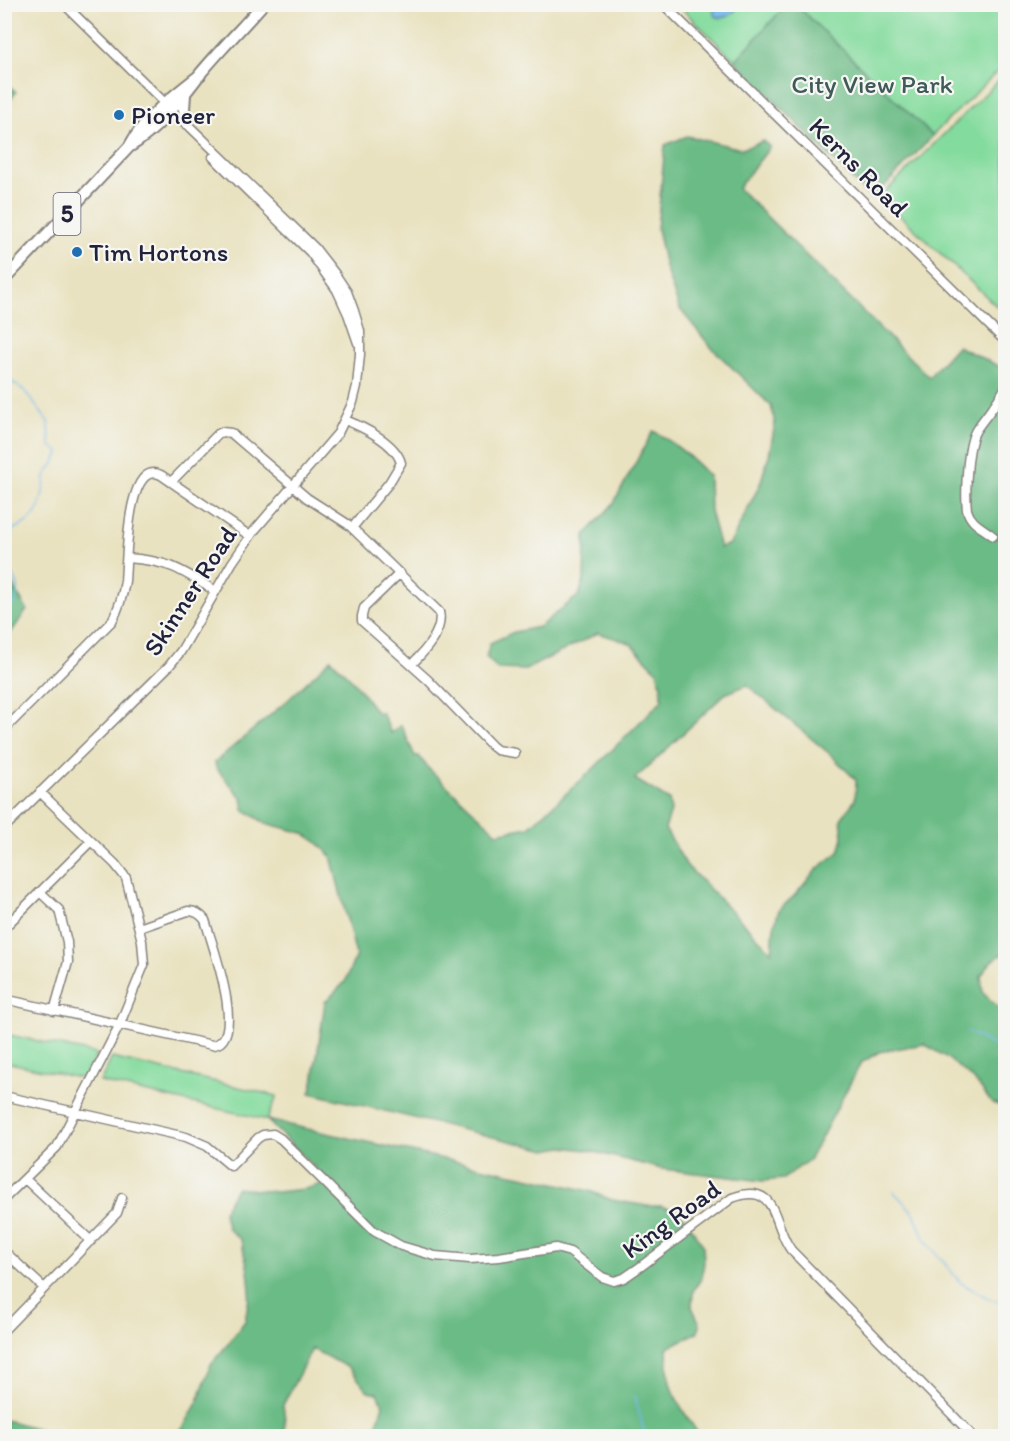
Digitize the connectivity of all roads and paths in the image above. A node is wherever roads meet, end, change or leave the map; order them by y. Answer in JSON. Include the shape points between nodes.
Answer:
{"nodes":[{"id":1,"x":64,"y":4,"type":"edge"},
{"id":2,"x":263,"y":4,"type":"edge"},
{"id":3,"x":663,"y":4,"type":"edge"},
{"id":4,"x":200,"y":75,"type":"junction"},
{"id":5,"x":185,"y":95,"type":"junction"},
{"id":6,"x":171,"y":110,"type":"junction"},
{"id":7,"x":186,"y":123,"type":"junction"},
{"id":8,"x":4,"y":280,"type":"edge"},
{"id":9,"x":1003,"y":338,"type":"edge"},
{"id":10,"x":359,"y":346,"type":"junction"},
{"id":11,"x":1005,"y":387,"type":"edge"},
{"id":12,"x":345,"y":420,"type":"junction"},
{"id":13,"x":171,"y":482,"type":"junction"},
{"id":14,"x":293,"y":486,"type":"junction"},
{"id":15,"x":352,"y":528,"type":"junction"},
{"id":16,"x":250,"y":536,"type":"junction"},
{"id":17,"x":993,"y":536,"type":"dead end"},
{"id":18,"x":127,"y":558,"type":"junction"},
{"id":19,"x":400,"y":573,"type":"junction"},
{"id":20,"x":215,"y":591,"type":"junction"},
{"id":21,"x":412,"y":664,"type":"junction"},
{"id":22,"x":4,"y":730,"type":"edge"},
{"id":23,"x":515,"y":753,"type":"dead end"},
{"id":24,"x":40,"y":792,"type":"junction"},
{"id":25,"x":4,"y":828,"type":"edge"},
{"id":26,"x":91,"y":841,"type":"junction"},
{"id":27,"x":40,"y":892,"type":"junction"},
{"id":28,"x":4,"y":928,"type":"edge"},
{"id":29,"x":139,"y":928,"type":"junction"},
{"id":30,"x":4,"y":999,"type":"edge"},
{"id":31,"x":54,"y":1011,"type":"junction"},
{"id":32,"x":119,"y":1026,"type":"junction"},
{"id":33,"x":4,"y":1096,"type":"edge"},
{"id":34,"x":76,"y":1112,"type":"junction"},
{"id":35,"x":25,"y":1179,"type":"junction"},
{"id":36,"x":123,"y":1198,"type":"dead end"},
{"id":37,"x":4,"y":1199,"type":"edge"},
{"id":38,"x":91,"y":1241,"type":"junction"},
{"id":39,"x":4,"y":1251,"type":"edge"},
{"id":40,"x":44,"y":1288,"type":"junction"},
{"id":41,"x":4,"y":1330,"type":"edge"},
{"id":42,"x":973,"y":1437,"type":"edge"}],
"edges":[{"from":1,"to":6,"type":"street"},
{"from":2,"to":4,"type":"main road","number":"5"},
{"from":3,"to":9,"type":"street","name":"Kerns Road"},
{"from":4,"to":5,"type":"main road","number":"5"},
{"from":4,"to":6,"type":"main road"},
{"from":5,"to":6,"type":"main road","number":"5"},
{"from":5,"to":7,"type":"main road"},
{"from":6,"to":7,"type":"street","name":"Skinner Road"},
{"from":6,"to":8,"type":"main road","number":"5","via":[[144,138],[129,147]]},
{"from":6,"to":10,"type":"street","name":"Skinner Road","via":[[310,252],[337,290]]},
{"from":7,"to":10,"type":"street","name":"Skinner Road","via":[[314,247],[335,274],[354,311],[360,331]]},
{"from":10,"to":12,"type":"street","name":"Skinner Road","via":[[357,386]]},
{"from":11,"to":17,"type":"street","via":[[970,446],[966,510],[974,524]]},
{"from":12,"to":14,"type":"street","name":"Skinner Road","via":[[328,447]]},
{"from":12,"to":15,"type":"street","via":[[391,447],[401,463]]},
{"from":13,"to":14,"type":"street","via":[[218,434],[227,431]]},
{"from":13,"to":16,"type":"street"},
{"from":13,"to":18,"type":"street","via":[[153,472],[146,474],[139,484],[131,507]]},
{"from":14,"to":15,"type":"street"},
{"from":14,"to":16,"type":"street","name":"Skinner Road"},
{"from":15,"to":19,"type":"street"},
{"from":16,"to":20,"type":"street","name":"Skinner Road"},
{"from":18,"to":20,"type":"street","via":[[175,566]]},
{"from":18,"to":22,"type":"street","via":[[118,610],[107,628]]},
{"from":19,"to":21,"type":"street","via":[[441,616],[429,644]]},
{"from":19,"to":21,"type":"street","via":[[364,608],[362,616],[365,625]]},
{"from":20,"to":24,"type":"street","name":"Skinner Road","via":[[169,666]]},
{"from":21,"to":23,"type":"street","via":[[492,746]]},
{"from":24,"to":25,"type":"street","name":"Skinner Road"},
{"from":24,"to":26,"type":"street"},
{"from":26,"to":27,"type":"street"},
{"from":26,"to":29,"type":"street","via":[[126,878]]},
{"from":27,"to":28,"type":"street"},
{"from":27,"to":31,"type":"street","via":[[59,910],[67,942],[68,962]]},
{"from":29,"to":32,"type":"street","via":[[144,965]]},
{"from":29,"to":32,"type":"street","via":[[188,911],[201,914],[226,993],[228,1029],[224,1041],[212,1046]]},
{"from":30,"to":31,"type":"street"},
{"from":31,"to":32,"type":"street"},
{"from":32,"to":34,"type":"street"},
{"from":33,"to":34,"type":"street"},
{"from":34,"to":35,"type":"street","via":[[57,1147]]},
{"from":34,"to":42,"type":"street","name":"King Road","via":[[186,1137],[207,1146],[231,1166],[258,1138],[273,1134],[374,1231],[401,1246],[435,1256],[470,1259],[556,1248],[570,1252],[602,1277],[614,1281],[640,1267],[732,1198],[758,1195],[770,1203],[791,1250]]},
{"from":35,"to":37,"type":"street"},
{"from":35,"to":38,"type":"street"},
{"from":36,"to":38,"type":"street","via":[[117,1213]]},
{"from":38,"to":40,"type":"street"},
{"from":39,"to":40,"type":"street"},
{"from":40,"to":41,"type":"street"}]}
